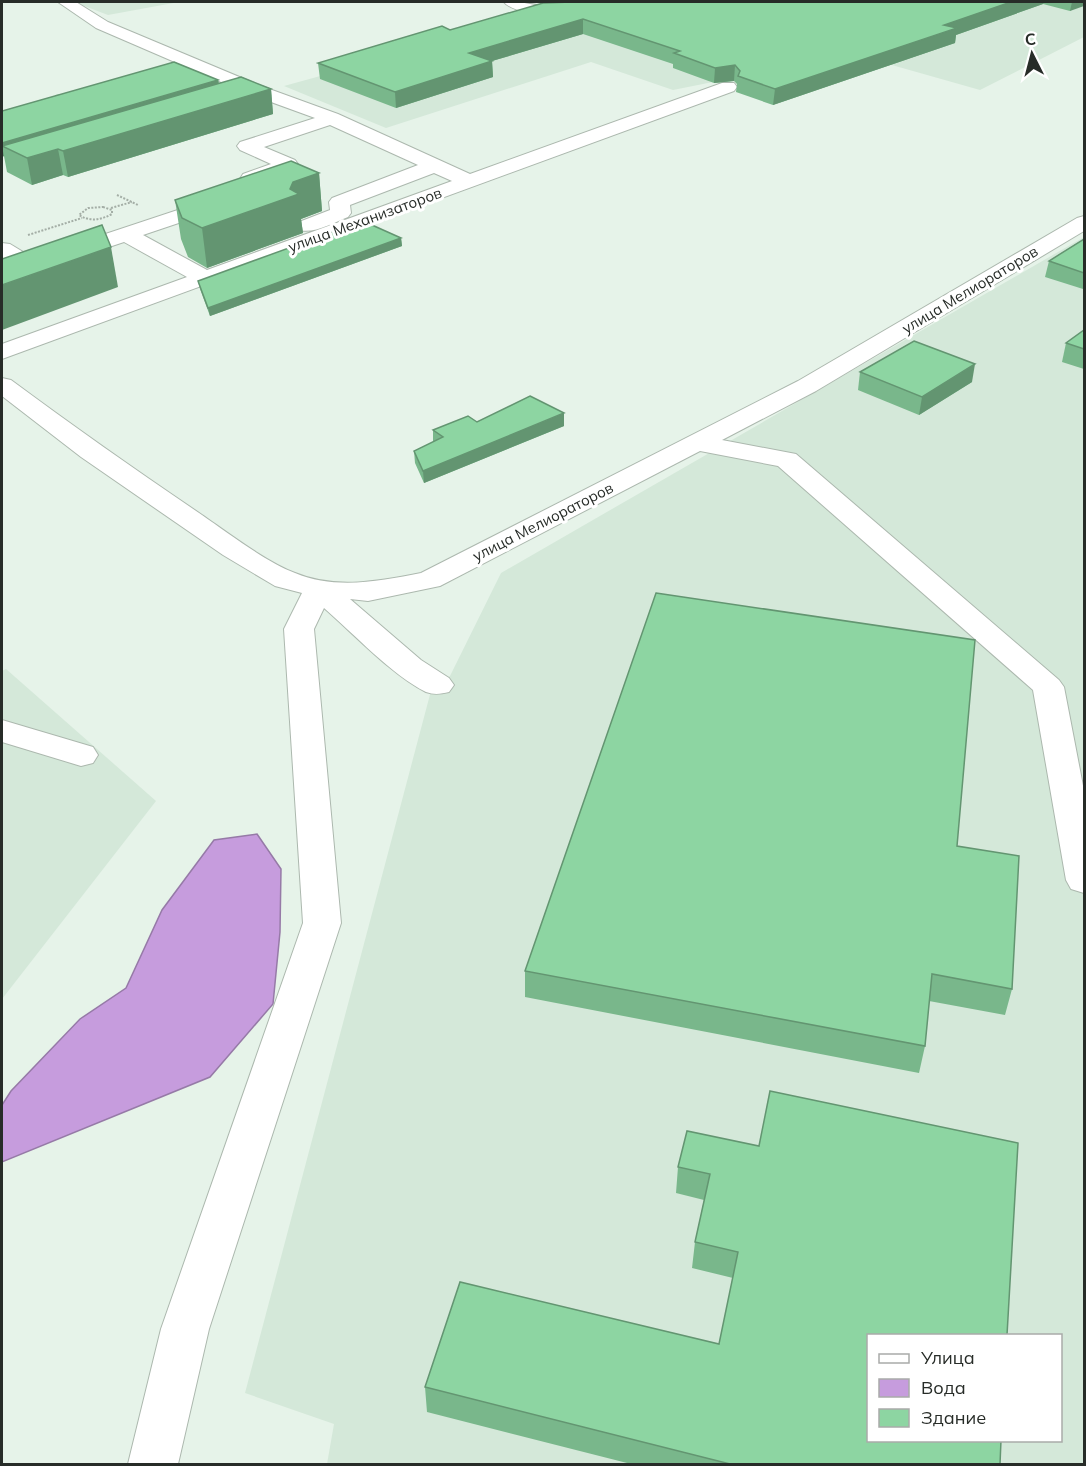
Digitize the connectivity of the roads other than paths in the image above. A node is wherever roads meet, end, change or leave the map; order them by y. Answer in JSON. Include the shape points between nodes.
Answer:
{"nodes":[{"id":1,"x":66,"y":2,"type":"edge"},
{"id":2,"x":512,"y":2,"type":"edge"},
{"id":3,"x":612,"y":2,"type":"edge"},
{"id":4,"x":728,"y":87,"type":"edge"},
{"id":5,"x":255,"y":90,"type":"junction"},
{"id":6,"x":222,"y":100,"type":"edge"},
{"id":7,"x":332,"y":118,"type":"junction"},
{"id":8,"x":435,"y":166,"type":"junction"},
{"id":9,"x":470,"y":182,"type":"junction"},
{"id":10,"x":1084,"y":222,"type":"edge"},
{"id":11,"x":125,"y":234,"type":"junction"},
{"id":12,"x":2,"y":249,"type":"edge"},
{"id":13,"x":197,"y":274,"type":"junction"},
{"id":14,"x":2,"y":352,"type":"edge"},
{"id":15,"x":2,"y":384,"type":"edge"},
{"id":16,"x":697,"y":443,"type":"junction"},
{"id":17,"x":319,"y":588,"type":"junction"},
{"id":18,"x":438,"y":686,"type":"dead end"},
{"id":19,"x":2,"y":731,"type":"edge"},
{"id":20,"x":81,"y":755,"type":"dead end"},
{"id":21,"x":1084,"y":880,"type":"edge"},
{"id":22,"x":153,"y":1464,"type":"edge"}],
"edges":[{"from":1,"to":5,"type":"street","via":[[102,25]]},
{"from":2,"to":3,"type":"street","via":[[553,14]]},
{"from":4,"to":9,"type":"street","name":"улица Механизаторов"},
{"from":5,"to":6,"type":"street"},
{"from":5,"to":7,"type":"street"},
{"from":7,"to":8,"type":"street"},
{"from":7,"to":11,"type":"street","via":[[247,146],[288,164],[250,178],[240,196]]},
{"from":8,"to":9,"type":"street"},
{"from":8,"to":13,"type":"street","via":[[339,201],[341,213]]},
{"from":9,"to":13,"type":"street","name":"улица Механизаторов"},
{"from":10,"to":16,"type":"street","name":"улица Мелиораторов","via":[[807,386]]},
{"from":11,"to":12,"type":"street","via":[[31,266]]},
{"from":11,"to":13,"type":"street"},
{"from":13,"to":14,"type":"street","name":"улица Механизаторов"},
{"from":15,"to":17,"type":"street","name":"улица Мелиораторов","via":[[90,451],[233,549],[285,580]]},
{"from":16,"to":17,"type":"street","name":"улица Мелиораторов","via":[[430,580],[368,592]]},
{"from":16,"to":21,"type":"street","via":[[787,460],[1048,687]]},
{"from":17,"to":18,"type":"street","via":[[410,667]]},
{"from":17,"to":22,"type":"street","via":[[299,628],[322,923],[185,1329]]},
{"from":19,"to":20,"type":"street"}]}
